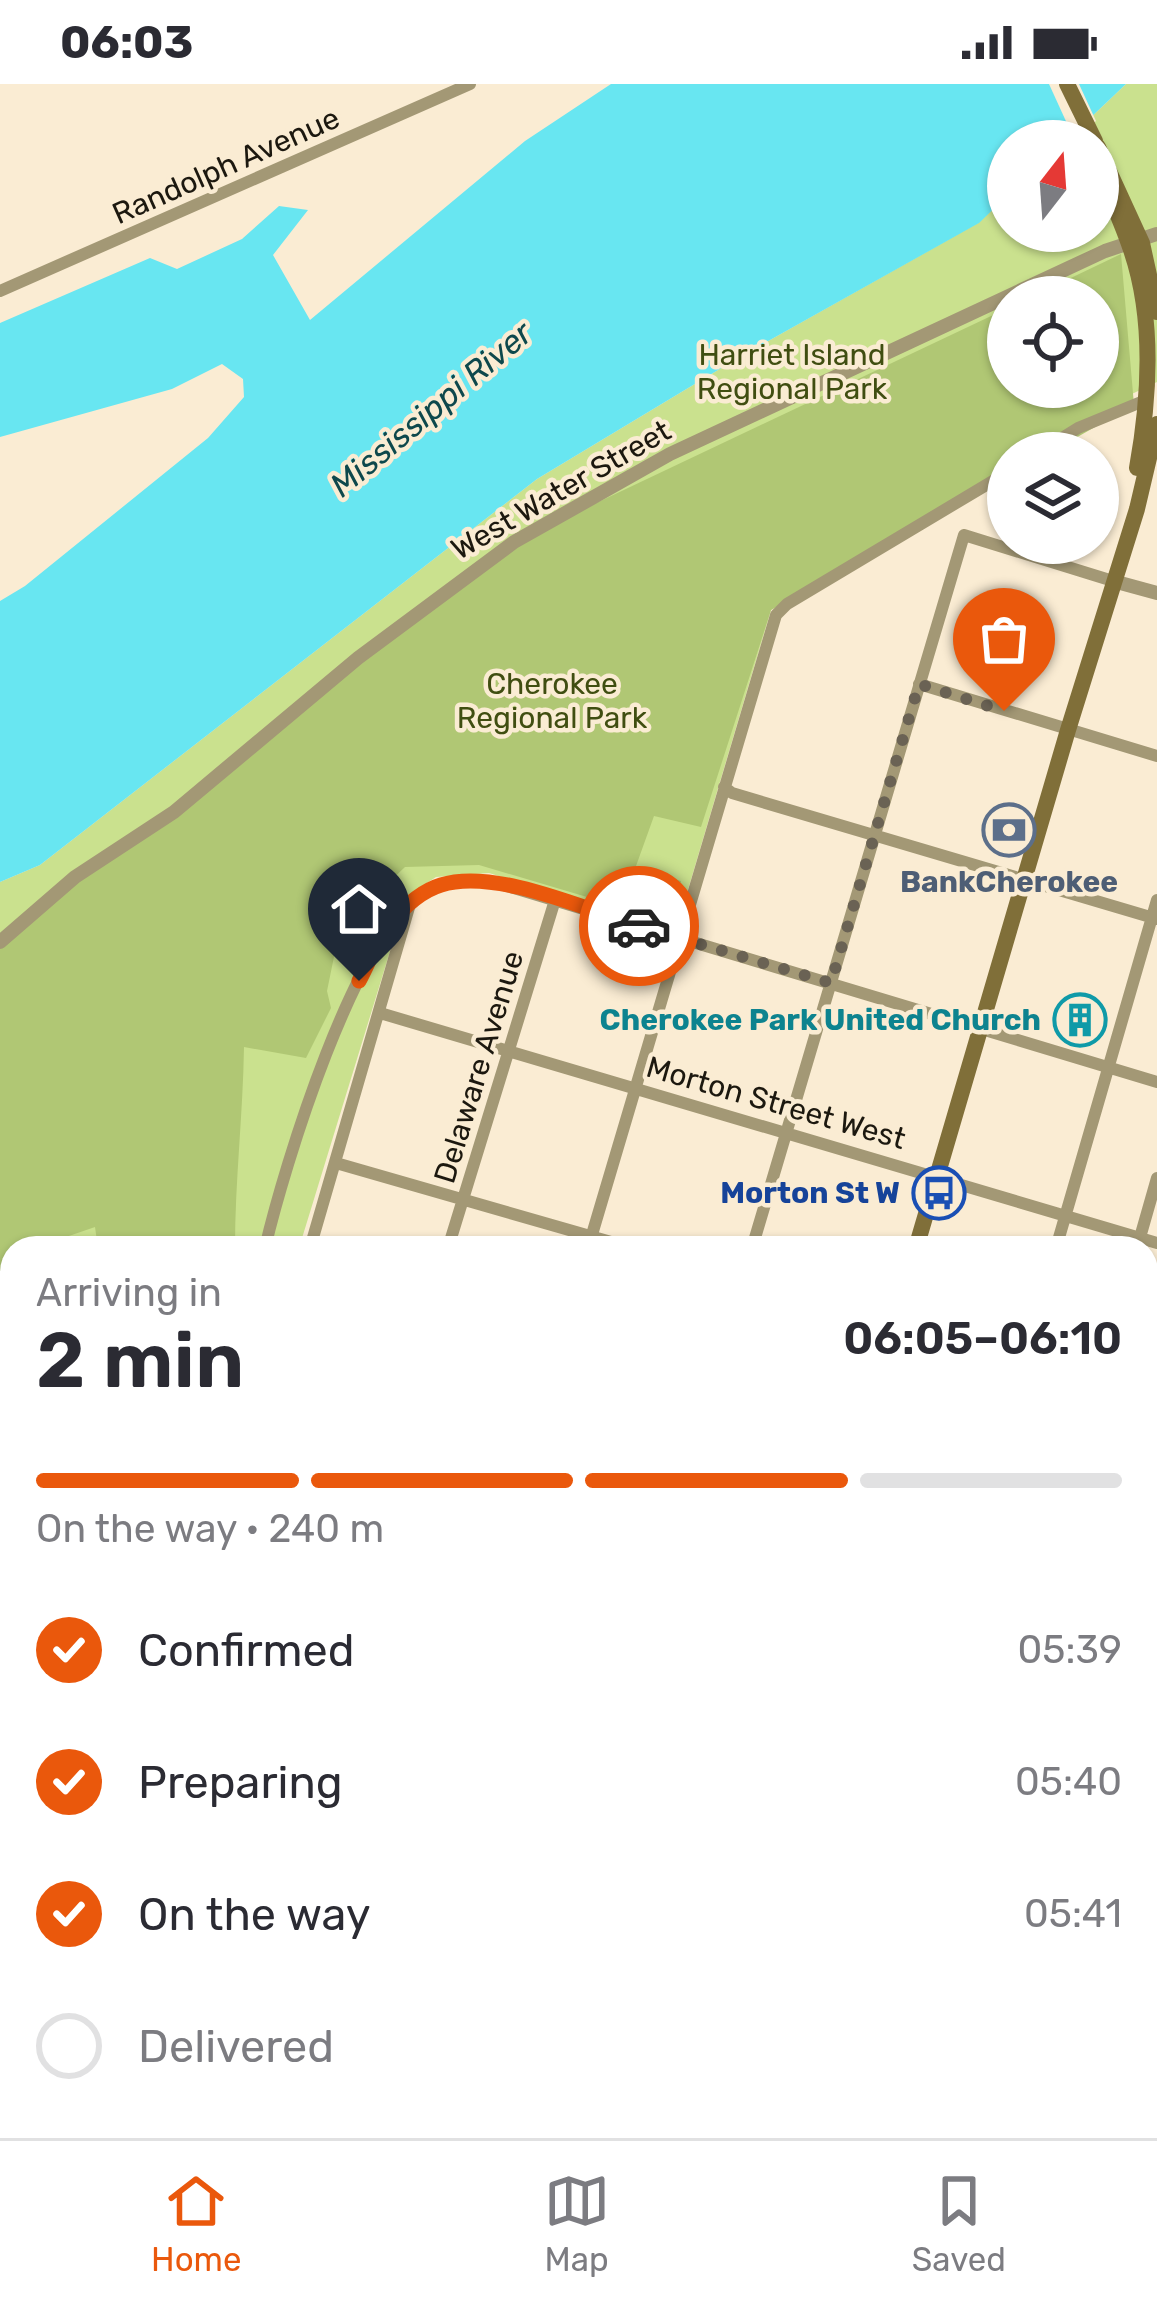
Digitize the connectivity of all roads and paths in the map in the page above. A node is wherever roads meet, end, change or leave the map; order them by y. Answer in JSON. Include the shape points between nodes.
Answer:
{"nodes":[{"id":1,"x":470,"y":84,"type":"edge"},
{"id":2,"x":1065,"y":84,"type":"edge"},
{"id":3,"x":1082,"y":120,"type":"edge"},
{"id":4,"x":1119,"y":196,"type":"edge"},
{"id":5,"x":1119,"y":225,"type":"edge"},
{"id":6,"x":1157,"y":234,"type":"edge"},
{"id":7,"x":0,"y":291,"type":"edge"},
{"id":8,"x":1157,"y":312,"type":"edge"},
{"id":9,"x":1146,"y":400,"type":"junction"},
{"id":10,"x":1157,"y":424,"type":"edge"},
{"id":11,"x":1072,"y":432,"type":"edge"},
{"id":12,"x":987,"y":485,"type":"edge"},
{"id":13,"x":950,"y":508,"type":"junction"},
{"id":14,"x":1129,"y":528,"type":"junction"},
{"id":15,"x":964,"y":536,"type":"junction"},
{"id":16,"x":1113,"y":581,"type":"junction"},
{"id":17,"x":1157,"y":593,"type":"edge"},
{"id":18,"x":919,"y":684,"type":"junction"},
{"id":19,"x":1068,"y":730,"type":"junction"},
{"id":20,"x":1157,"y":756,"type":"edge"},
{"id":21,"x":724,"y":787,"type":"junction"},
{"id":22,"x":875,"y":833,"type":"junction"},
{"id":23,"x":1024,"y":878,"type":"junction"},
{"id":24,"x":555,"y":900,"type":"junction"},
{"id":25,"x":1157,"y":900,"type":"edge"},
{"id":26,"x":411,"y":903,"type":"junction"},
{"id":27,"x":1154,"y":918,"type":"edge"},
{"id":28,"x":679,"y":938,"type":"junction"},
{"id":29,"x":0,"y":942,"type":"edge"},
{"id":30,"x":831,"y":983,"type":"junction"},
{"id":31,"x":380,"y":1013,"type":"junction"},
{"id":32,"x":980,"y":1029,"type":"junction"},
{"id":33,"x":509,"y":1049,"type":"junction"},
{"id":34,"x":1108,"y":1067,"type":"junction"},
{"id":35,"x":1157,"y":1082,"type":"edge"},
{"id":36,"x":635,"y":1086,"type":"junction"},
{"id":37,"x":786,"y":1132,"type":"junction"},
{"id":38,"x":336,"y":1163,"type":"junction"},
{"id":39,"x":937,"y":1176,"type":"junction"},
{"id":40,"x":1157,"y":1178,"type":"edge"},
{"id":41,"x":464,"y":1198,"type":"junction"},
{"id":42,"x":1065,"y":1216,"type":"junction"},
{"id":43,"x":269,"y":1236,"type":"edge"},
{"id":44,"x":314,"y":1236,"type":"edge"},
{"id":45,"x":452,"y":1236,"type":"edge"},
{"id":46,"x":573,"y":1236,"type":"edge"},
{"id":47,"x":592,"y":1236,"type":"edge"},
{"id":48,"x":756,"y":1236,"type":"edge"},
{"id":49,"x":920,"y":1236,"type":"edge"},
{"id":50,"x":1059,"y":1236,"type":"edge"},
{"id":51,"x":1119,"y":1236,"type":"edge"},
{"id":52,"x":1140,"y":1236,"type":"edge"},
{"id":53,"x":0,"y":1612,"type":"edge"},
{"id":54,"x":0,"y":1640,"type":"edge"}],
"edges":[{"from":1,"to":7,"type":"street","name":"Randolph Avenue"},
{"from":2,"to":3,"type":"main road"},
{"from":4,"to":8,"type":"main road","via":[[1142,243]]},
{"from":5,"to":9,"type":"main road","via":[[1138,275]]},
{"from":6,"to":29,"type":"street","name":"West Water Street","via":[[670,454],[514,542]]},
{"from":9,"to":11,"type":"street"},
{"from":9,"to":14,"type":"main road"},
{"from":10,"to":14,"type":"main road"},
{"from":12,"to":13,"type":"street"},
{"from":13,"to":15,"type":"street"},
{"from":13,"to":21,"type":"street","via":[[780,609]]},
{"from":14,"to":16,"type":"main road"},
{"from":15,"to":16,"type":"street"},
{"from":15,"to":18,"type":"street"},
{"from":16,"to":17,"type":"street"},
{"from":16,"to":19,"type":"main road"},
{"from":18,"to":19,"type":"street"},
{"from":18,"to":22,"type":"street"},
{"from":19,"to":20,"type":"street"},
{"from":19,"to":23,"type":"main road"},
{"from":21,"to":22,"type":"street"},
{"from":21,"to":28,"type":"street"},
{"from":22,"to":23,"type":"street"},
{"from":22,"to":30,"type":"street"},
{"from":23,"to":27,"type":"street"},
{"from":23,"to":32,"type":"main road"},
{"from":24,"to":26,"type":"street","via":[[466,880]]},
{"from":24,"to":28,"type":"street"},
{"from":24,"to":33,"type":"street","name":"Delaware Avenue"},
{"from":25,"to":27,"type":"street"},
{"from":26,"to":31,"type":"street"},
{"from":26,"to":43,"type":"street","via":[[387,927],[321,1070]]},
{"from":27,"to":34,"type":"street"},
{"from":28,"to":30,"type":"street"},
{"from":28,"to":36,"type":"street"},
{"from":30,"to":32,"type":"street"},
{"from":30,"to":37,"type":"street"},
{"from":31,"to":33,"type":"street","name":"Morton Street West"},
{"from":31,"to":38,"type":"street"},
{"from":32,"to":34,"type":"street"},
{"from":32,"to":39,"type":"main road"},
{"from":33,"to":36,"type":"street","name":"Morton Street West"},
{"from":33,"to":41,"type":"street","name":"Delaware Avenue"},
{"from":34,"to":35,"type":"street"},
{"from":34,"to":42,"type":"street"},
{"from":36,"to":37,"type":"street","name":"Morton Street West"},
{"from":36,"to":47,"type":"street"},
{"from":37,"to":39,"type":"street","name":"Morton Street West"},
{"from":37,"to":48,"type":"street"},
{"from":38,"to":41,"type":"street"},
{"from":38,"to":44,"type":"street"},
{"from":39,"to":42,"type":"street","name":"Morton Street West"},
{"from":39,"to":49,"type":"main road"},
{"from":40,"to":52,"type":"street"},
{"from":41,"to":45,"type":"street","name":"Delaware Avenue"},
{"from":41,"to":46,"type":"street"},
{"from":42,"to":50,"type":"street"},
{"from":42,"to":51,"type":"street","name":"Morton Street West"},
{"from":53,"to":54,"type":"street"}]}
